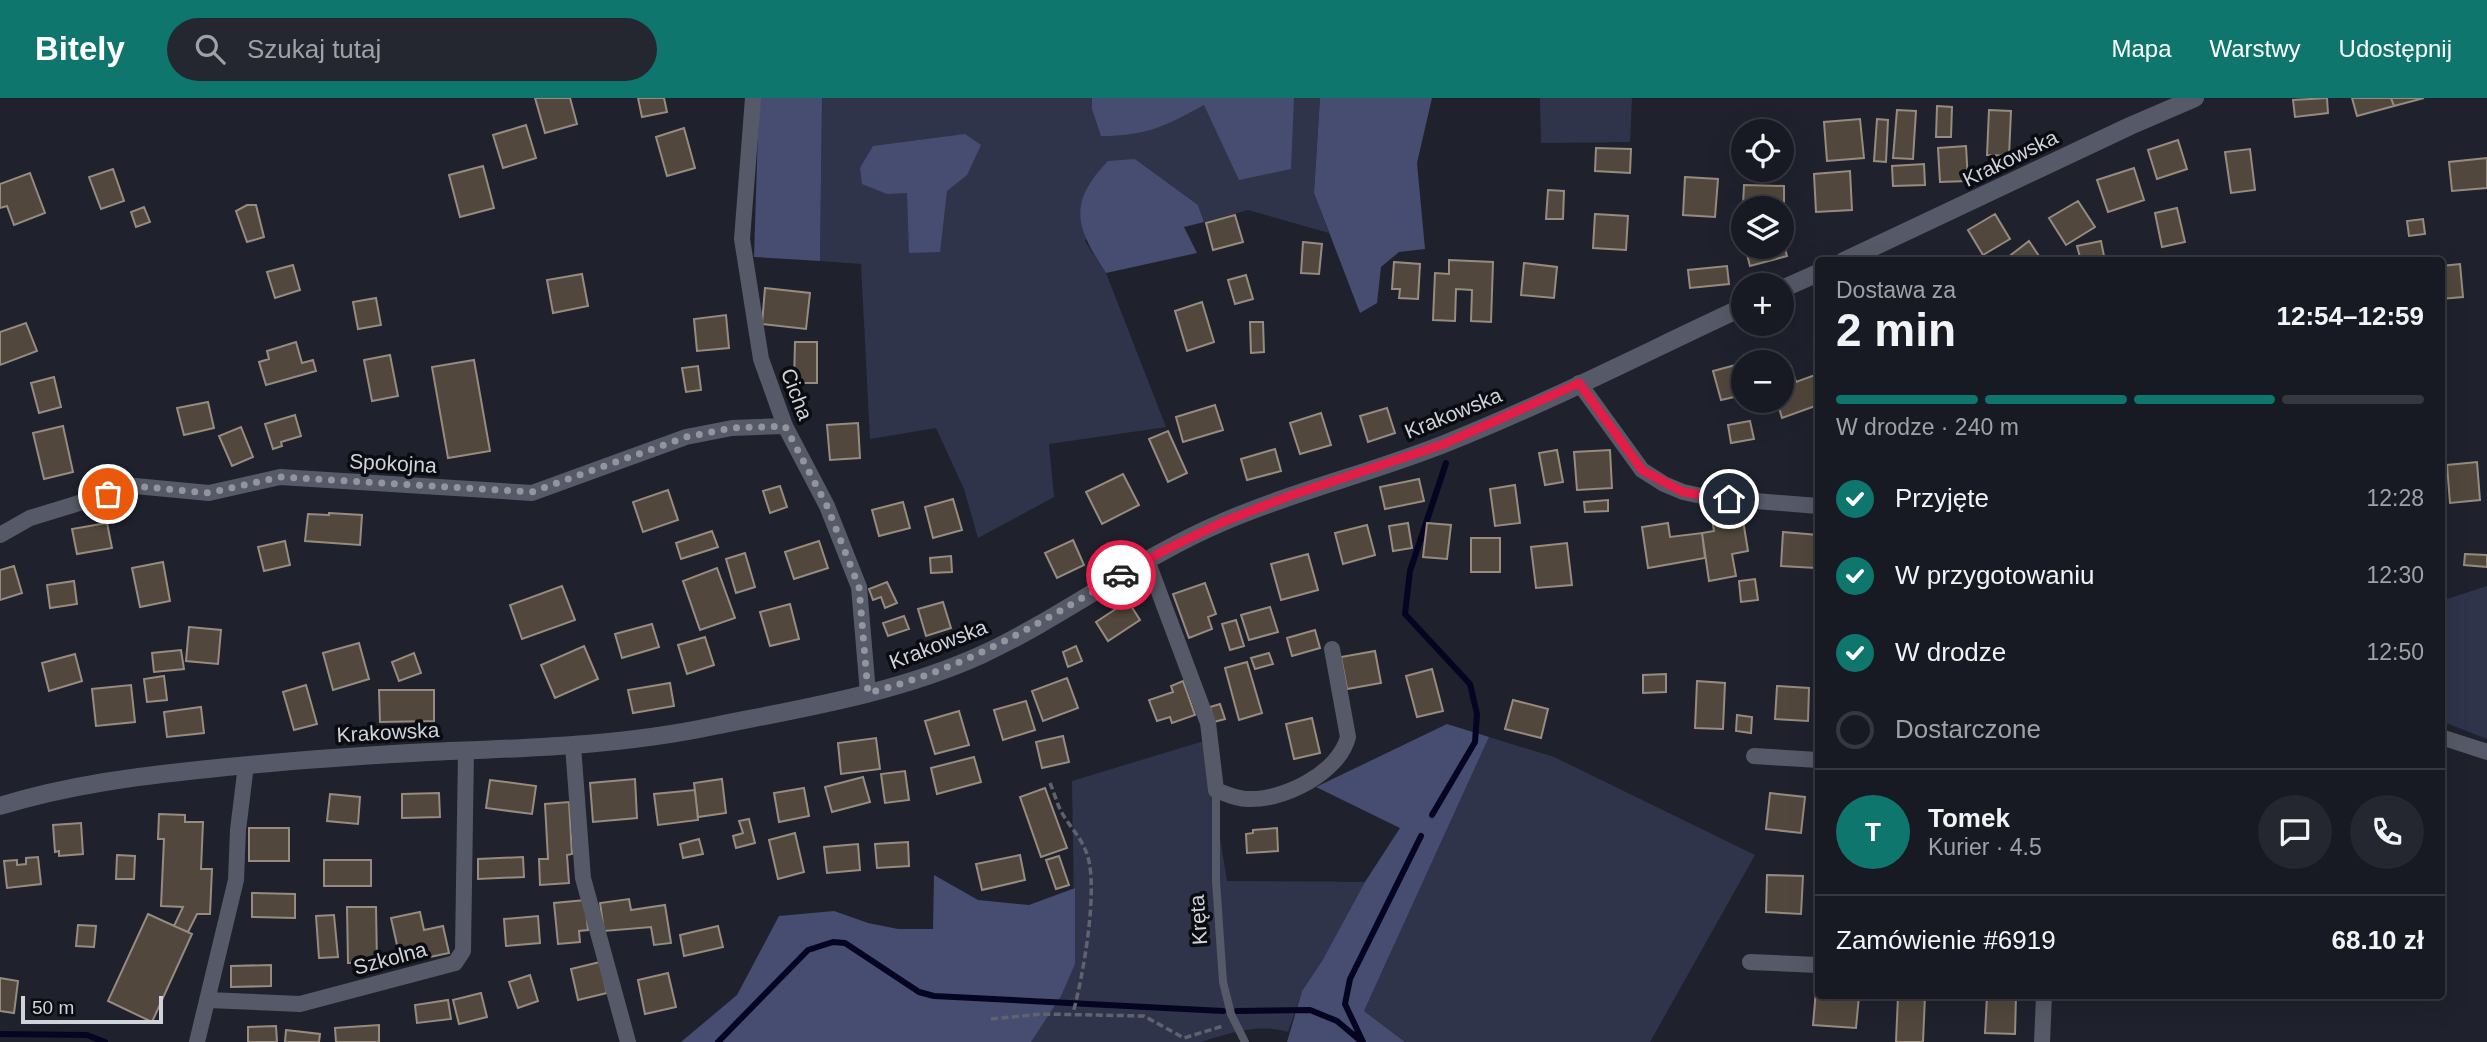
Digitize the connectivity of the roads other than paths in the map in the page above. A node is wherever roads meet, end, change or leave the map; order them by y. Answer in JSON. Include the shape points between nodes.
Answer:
{"nodes":[{"id":1,"x":753,"y":98,"type":"edge"},
{"id":2,"x":2195,"y":98,"type":"edge"},
{"id":3,"x":1852,"y":257,"type":"edge"},
{"id":4,"x":1815,"y":274,"type":"edge"},
{"id":5,"x":1794,"y":284,"type":"edge"},
{"id":6,"x":1731,"y":313,"type":"edge"},
{"id":7,"x":1579,"y":383,"type":"junction"},
{"id":8,"x":785,"y":426,"type":"junction"},
{"id":9,"x":1815,"y":506,"type":"edge"},
{"id":10,"x":0,"y":535,"type":"edge"},
{"id":11,"x":1147,"y":560,"type":"junction"},
{"id":12,"x":1332,"y":649,"type":"dead end"},
{"id":13,"x":868,"y":693,"type":"junction"},
{"id":14,"x":2445,"y":738,"type":"edge"},
{"id":15,"x":573,"y":746,"type":"junction"},
{"id":16,"x":466,"y":751,"type":"junction"},
{"id":17,"x":2487,"y":752,"type":"edge"},
{"id":18,"x":1754,"y":756,"type":"dead end"},
{"id":19,"x":1815,"y":760,"type":"edge"},
{"id":20,"x":246,"y":765,"type":"junction"},
{"id":21,"x":1216,"y":790,"type":"junction"},
{"id":22,"x":0,"y":806,"type":"edge"},
{"id":23,"x":1750,"y":962,"type":"dead end"},
{"id":24,"x":1815,"y":965,"type":"edge"},
{"id":25,"x":2044,"y":999,"type":"edge"},
{"id":26,"x":208,"y":1000,"type":"junction"},
{"id":27,"x":197,"y":1042,"type":"edge"},
{"id":28,"x":628,"y":1042,"type":"edge"},
{"id":29,"x":1245,"y":1042,"type":"edge"},
{"id":30,"x":2042,"y":1042,"type":"edge"}],
"edges":[{"from":1,"to":8,"type":"street","name":"Cicha","via":[[742,239],[761,359]]},
{"from":2,"to":3,"type":"street","name":"Krakowska"},
{"from":4,"to":5,"type":"street"},
{"from":6,"to":7,"type":"street","name":"Krakowska"},
{"from":7,"to":9,"type":"street","via":[[1642,470],[1664,484],[1706,497]]},
{"from":7,"to":11,"type":"street","name":"Krakowska","via":[[1444,444],[1257,507]]},
{"from":8,"to":10,"type":"street","name":"Spokojna","via":[[732,428],[686,437],[532,492],[280,477],[209,493],[135,486],[30,518]]},
{"from":8,"to":13,"type":"street","name":"Cicha","via":[[827,506],[859,587]]},
{"from":11,"to":13,"type":"street","name":"Krakowska","via":[[978,656]]},
{"from":11,"to":21,"type":"street","name":"Kręta","via":[[1208,723]]},
{"from":12,"to":21,"type":"street","via":[[1348,737],[1336,761],[1307,783],[1268,797],[1249,800]]},
{"from":13,"to":15,"type":"street","name":"Krakowska","via":[[673,734]]},
{"from":14,"to":17,"type":"street"},
{"from":15,"to":16,"type":"street","name":"Krakowska"},
{"from":15,"to":28,"type":"street","via":[[583,878]]},
{"from":16,"to":20,"type":"street","name":"Krakowska"},
{"from":16,"to":26,"type":"street","name":"Szkolna","via":[[463,951],[455,963],[300,1004]]},
{"from":18,"to":19,"type":"street"},
{"from":20,"to":22,"type":"street","name":"Krakowska","via":[[94,783]]},
{"from":20,"to":26,"type":"street","via":[[236,880]]},
{"from":21,"to":29,"type":"lane","name":"Kręta","via":[[1223,982]]},
{"from":23,"to":24,"type":"street"},
{"from":25,"to":30,"type":"street"},
{"from":26,"to":27,"type":"street"}]}
